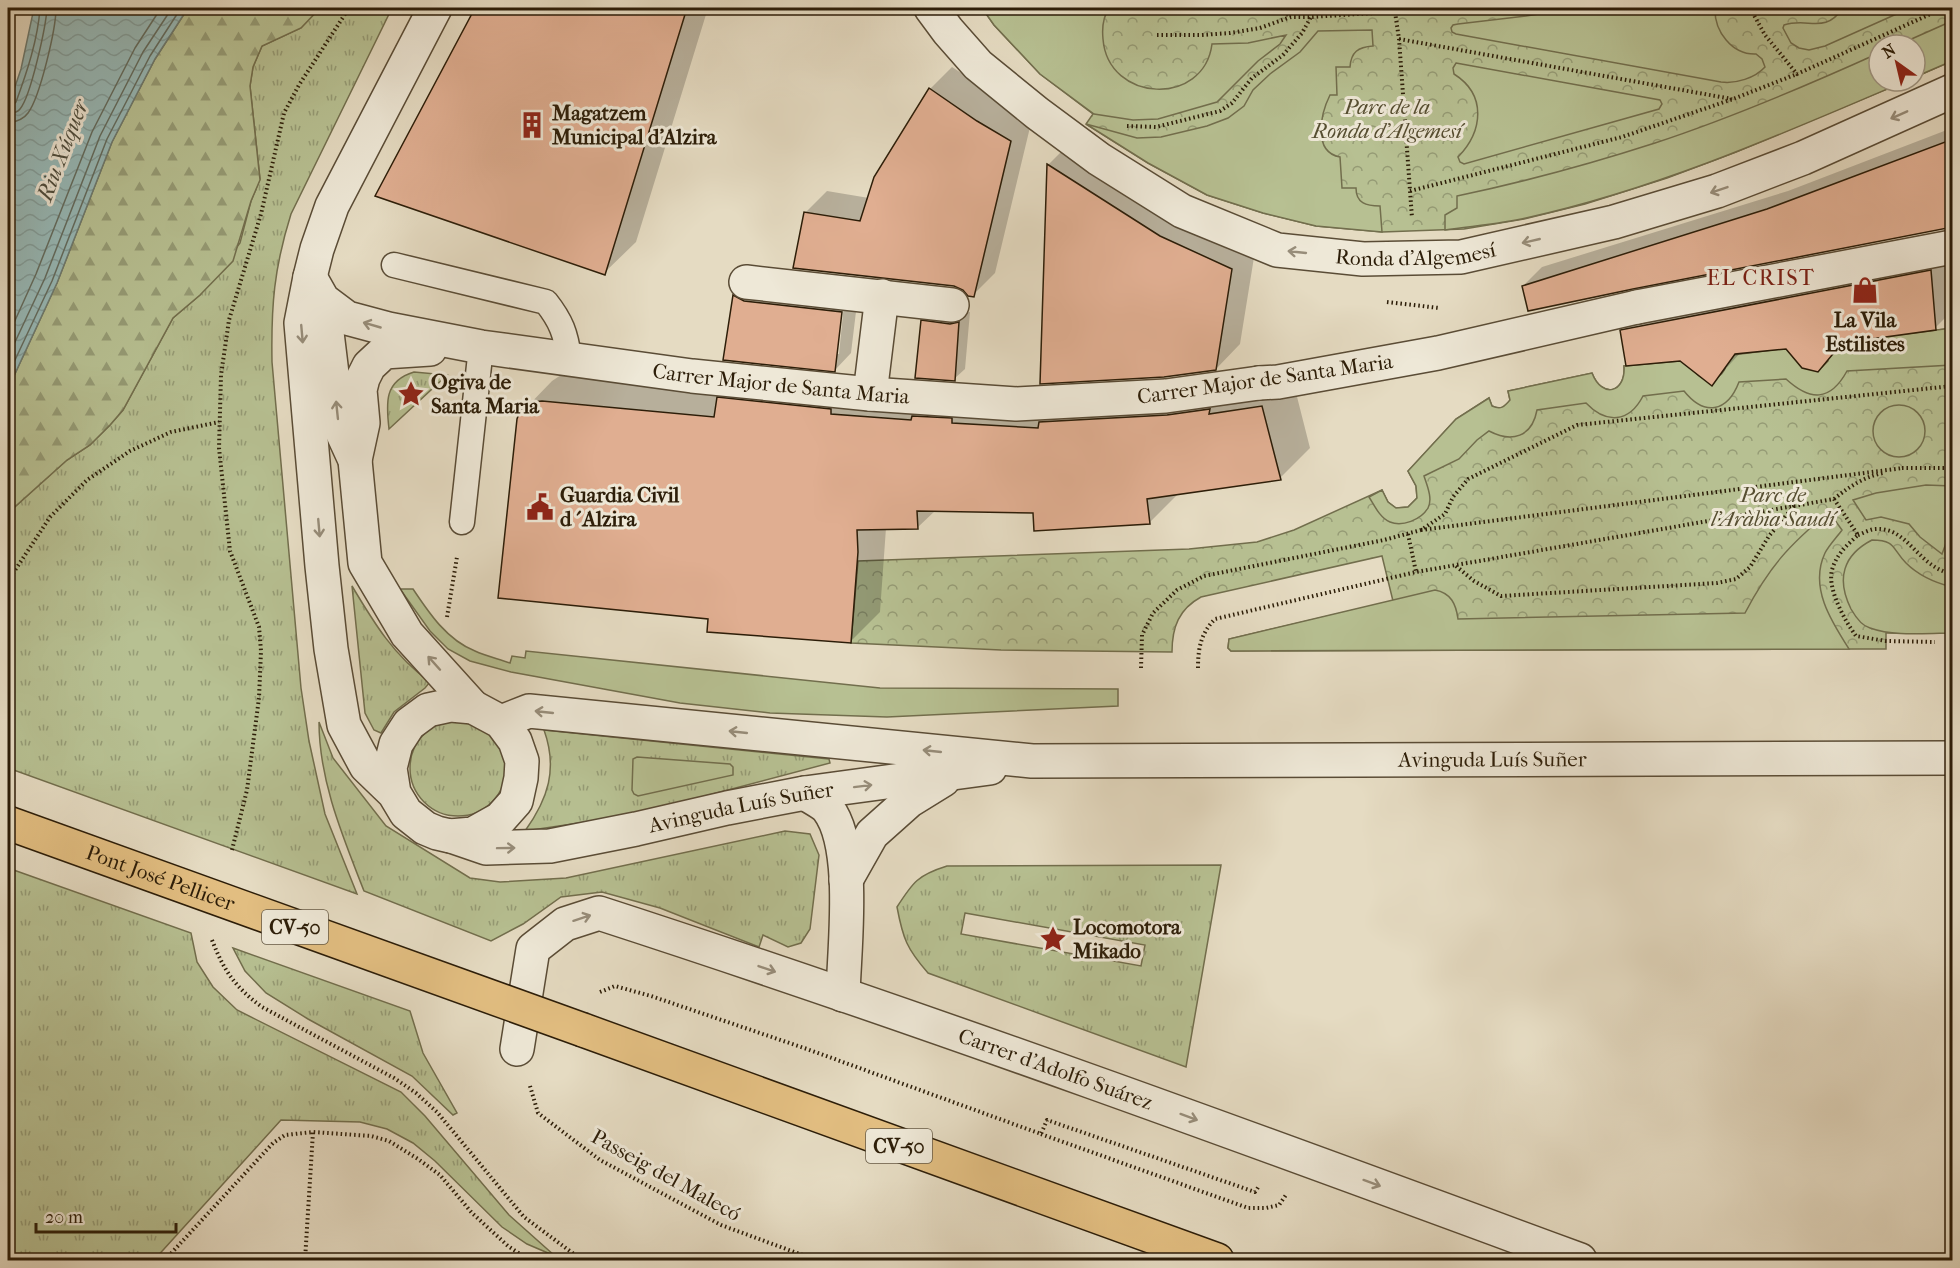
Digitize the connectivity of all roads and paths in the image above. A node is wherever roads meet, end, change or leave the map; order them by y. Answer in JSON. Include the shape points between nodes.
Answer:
{"nodes":[{"id":1,"x":349,"y":8,"type":"edge"},
{"id":2,"x":435,"y":8,"type":"edge"},
{"id":3,"x":931,"y":8,"type":"edge"},
{"id":4,"x":1275,"y":8,"type":"edge"},
{"id":5,"x":1453,"y":8,"type":"edge"},
{"id":6,"x":1750,"y":8,"type":"edge"},
{"id":7,"x":1944,"y":8,"type":"edge"},
{"id":8,"x":1395,"y":12,"type":"junction"},
{"id":9,"x":1291,"y":16,"type":"junction"},
{"id":10,"x":1311,"y":17,"type":"junction"},
{"id":11,"x":1157,"y":35,"type":"dead end"},
{"id":12,"x":1399,"y":39,"type":"junction"},
{"id":13,"x":1797,"y":74,"type":"junction"},
{"id":14,"x":1953,"y":91,"type":"edge"},
{"id":15,"x":1733,"y":99,"type":"junction"},
{"id":16,"x":1120,"y":125,"type":"dead end"},
{"id":17,"x":1410,"y":192,"type":"junction"},
{"id":18,"x":1412,"y":214,"type":"dead end"},
{"id":19,"x":1953,"y":247,"type":"edge"},
{"id":20,"x":394,"y":265,"type":"dead end"},
{"id":21,"x":746,"y":282,"type":"dead end"},
{"id":22,"x":317,"y":288,"type":"junction"},
{"id":23,"x":882,"y":296,"type":"junction"},
{"id":24,"x":1384,"y":302,"type":"dead end"},
{"id":25,"x":952,"y":305,"type":"dead end"},
{"id":26,"x":1449,"y":309,"type":"dead end"},
{"id":27,"x":476,"y":346,"type":"junction"},
{"id":28,"x":570,"y":358,"type":"junction"},
{"id":29,"x":1953,"y":386,"type":"edge"},
{"id":30,"x":870,"y":394,"type":"junction"},
{"id":31,"x":219,"y":422,"type":"junction"},
{"id":32,"x":355,"y":460,"type":"junction"},
{"id":33,"x":1903,"y":468,"type":"junction"},
{"id":34,"x":1953,"y":468,"type":"edge"},
{"id":35,"x":1834,"y":499,"type":"junction"},
{"id":36,"x":1796,"y":505,"type":"junction"},
{"id":37,"x":462,"y":522,"type":"joint"},
{"id":38,"x":1420,"y":530,"type":"junction"},
{"id":39,"x":1408,"y":534,"type":"junction"},
{"id":40,"x":1858,"y":535,"type":"junction"},
{"id":41,"x":1455,"y":566,"type":"junction"},
{"id":42,"x":1416,"y":572,"type":"junction"},
{"id":43,"x":1953,"y":574,"type":"edge"},
{"id":44,"x":8,"y":581,"type":"edge"},
{"id":45,"x":447,"y":618,"type":"dead end"},
{"id":46,"x":1935,"y":642,"type":"dead end"},
{"id":47,"x":1141,"y":668,"type":"dead end"},
{"id":48,"x":1198,"y":668,"type":"dead end"},
{"id":49,"x":487,"y":714,"type":"junction"},
{"id":50,"x":1953,"y":758,"type":"edge"},
{"id":51,"x":1032,"y":760,"type":"junction"},
{"id":52,"x":953,"y":774,"type":"junction"},
{"id":53,"x":394,"y":793,"type":"junction"},
{"id":54,"x":805,"y":793,"type":"junction"},
{"id":55,"x":8,"y":823,"type":"edge"},
{"id":56,"x":450,"y":836,"type":"junction"},
{"id":57,"x":232,"y":850,"type":"dead end"},
{"id":58,"x":846,"y":880,"type":"junction"},
{"id":59,"x":212,"y":940,"type":"dead end"},
{"id":60,"x":596,"y":991,"type":"dead end"},
{"id":61,"x":843,"y":995,"type":"junction"},
{"id":62,"x":517,"y":1049,"type":"joint"},
{"id":63,"x":313,"y":1132,"type":"junction"},
{"id":64,"x":1041,"y":1134,"type":"junction"},
{"id":65,"x":1279,"y":1148,"type":"junction"},
{"id":66,"x":1287,"y":1194,"type":"dead end"},
{"id":67,"x":165,"y":1260,"type":"edge"},
{"id":68,"x":305,"y":1260,"type":"edge"},
{"id":69,"x":529,"y":1260,"type":"edge"},
{"id":70,"x":582,"y":1260,"type":"edge"},
{"id":71,"x":816,"y":1260,"type":"edge"},
{"id":72,"x":1217,"y":1260,"type":"edge"},
{"id":73,"x":1580,"y":1260,"type":"edge"}],
"edges":[{"from":1,"to":31,"type":"path","via":[[284,113],[264,202],[229,320]]},
{"from":2,"to":22,"type":"street","via":[[332,206],[317,249]]},
{"from":14,"to":3,"type":"street","name":"Ronda d'Algemesí","one_way":true,"via":[[1718,191],[1614,222],[1461,257],[1363,259],[1277,250],[1182,211],[1099,159],[1037,113],[978,65]]},
{"from":4,"to":9,"type":"path"},
{"from":5,"to":8,"type":"path"},
{"from":6,"to":13,"type":"path","via":[[1765,35]]},
{"from":7,"to":13,"type":"path"},
{"from":8,"to":10,"type":"path"},
{"from":8,"to":12,"type":"path"},
{"from":9,"to":10,"type":"path"},
{"from":9,"to":11,"type":"path","via":[[1260,28],[1230,33]]},
{"from":10,"to":16,"type":"path","via":[[1283,55],[1252,78],[1232,103],[1220,111],[1156,127]]},
{"from":12,"to":15,"type":"path"},
{"from":12,"to":17,"type":"path"},
{"from":13,"to":15,"type":"path"},
{"from":15,"to":17,"type":"path","via":[[1622,137]]},
{"from":17,"to":18,"type":"path"},
{"from":19,"to":30,"type":"street","name":"Carrer Major de Santa Maria","via":[[1637,307],[1421,356],[1278,382],[1166,396],[1016,404]]},
{"from":20,"to":28,"type":"lane","via":[[546,302],[567,337]]},
{"from":21,"to":23,"type":"street"},
{"from":27,"to":22,"type":"street","one_way":true,"via":[[347,318]]},
{"from":32,"to":22,"type":"street","one_way":true,"via":[[338,423]]},
{"from":22,"to":53,"type":"street","one_way":true,"via":[[301,323],[332,649],[344,725],[366,766]]},
{"from":23,"to":25,"type":"street"},
{"from":23,"to":30,"type":"street"},
{"from":24,"to":26,"type":"path"},
{"from":27,"to":28,"type":"street","name":"Carrer Major de Santa Maria"},
{"from":27,"to":32,"type":"street","via":[[384,352],[369,366],[360,390],[363,423]]},
{"from":27,"to":37,"type":"lane"},
{"from":28,"to":30,"type":"street","name":"Carrer Major de Santa Maria","via":[[692,376]]},
{"from":29,"to":38,"type":"path","via":[[1577,425],[1468,479],[1453,496],[1445,514]]},
{"from":31,"to":44,"type":"path","via":[[171,432],[130,451],[87,480],[50,517]]},
{"from":31,"to":57,"type":"path","via":[[230,551],[259,627],[261,651],[247,790]]},
{"from":49,"to":32,"type":"street","one_way":true,"via":[[407,634],[365,563]]},
{"from":33,"to":34,"type":"path"},
{"from":33,"to":35,"type":"path","via":[[1869,476]]},
{"from":33,"to":38,"type":"path"},
{"from":35,"to":36,"type":"path"},
{"from":35,"to":40,"type":"path"},
{"from":36,"to":41,"type":"path"},
{"from":36,"to":41,"type":"path","via":[[1769,536],[1750,567],[1736,579],[1717,583],[1502,596]]},
{"from":37,"to":45,"type":"path"},
{"from":38,"to":39,"type":"path"},
{"from":39,"to":42,"type":"path"},
{"from":39,"to":47,"type":"path","via":[[1204,576],[1177,590],[1153,613],[1142,636]]},
{"from":40,"to":43,"type":"path","via":[[1875,529],[1893,531],[1922,559]]},
{"from":40,"to":46,"type":"path","via":[[1844,548],[1832,571],[1835,597],[1856,636]]},
{"from":41,"to":42,"type":"path"},
{"from":42,"to":48,"type":"path","via":[[1215,619],[1202,637]]},
{"from":51,"to":49,"type":"street","name":"Avinguda Luís Suñer","one_way":true,"via":[[529,711]]},
{"from":49,"to":53,"type":"street","via":[[452,705],[428,710],[409,724],[396,744],[390,768]]},
{"from":49,"to":56,"type":"street","via":[[515,741],[522,761],[516,801],[500,819],[473,834]]},
{"from":50,"to":51,"type":"street","name":"Avinguda Luís Suñer"},
{"from":51,"to":52,"type":"street","name":"Avinguda Luís Suñer"},
{"from":54,"to":52,"type":"street","name":"Avinguda Luís Suñer","one_way":true},
{"from":52,"to":58,"type":"street","via":[[909,801],[872,834]]},
{"from":53,"to":56,"type":"street","via":[[406,813],[425,828]]},
{"from":56,"to":54,"type":"street","name":"Avinguda Luís Suñer","one_way":true,"via":[[486,848],[550,846]]},
{"from":54,"to":58,"type":"street","via":[[827,808],[841,835]]},
{"from":55,"to":72,"type":"main road","name":"Pont José Pellicer","number":"CV-50","bridge":true},
{"from":58,"to":61,"type":"street"},
{"from":59,"to":70,"type":"path","via":[[221,964],[245,994],[416,1093],[437,1112],[524,1217]]},
{"from":60,"to":64,"type":"path","via":[[615,986],[651,996]]},
{"from":62,"to":61,"type":"street","name":"Carrer d'Adolfo Suárez","one_way":true,"via":[[533,949],[565,924],[599,913]]},
{"from":61,"to":65,"type":"street","name":"Carrer d'Adolfo Suárez","one_way":true},
{"from":62,"to":71,"type":"path","name":"Passeig del Malecó","via":[[538,1113],[600,1160],[721,1225]]},
{"from":63,"to":67,"type":"path","via":[[285,1135],[273,1143]]},
{"from":63,"to":68,"type":"path"},
{"from":63,"to":69,"type":"path","via":[[371,1136],[389,1141],[418,1158],[440,1175],[472,1213]]},
{"from":64,"to":65,"type":"path","via":[[1047,1120],[1255,1192]]},
{"from":64,"to":66,"type":"path","via":[[1248,1208],[1279,1205]]},
{"from":65,"to":73,"type":"street","name":"Carrer d'Adolfo Suárez","one_way":true}]}
